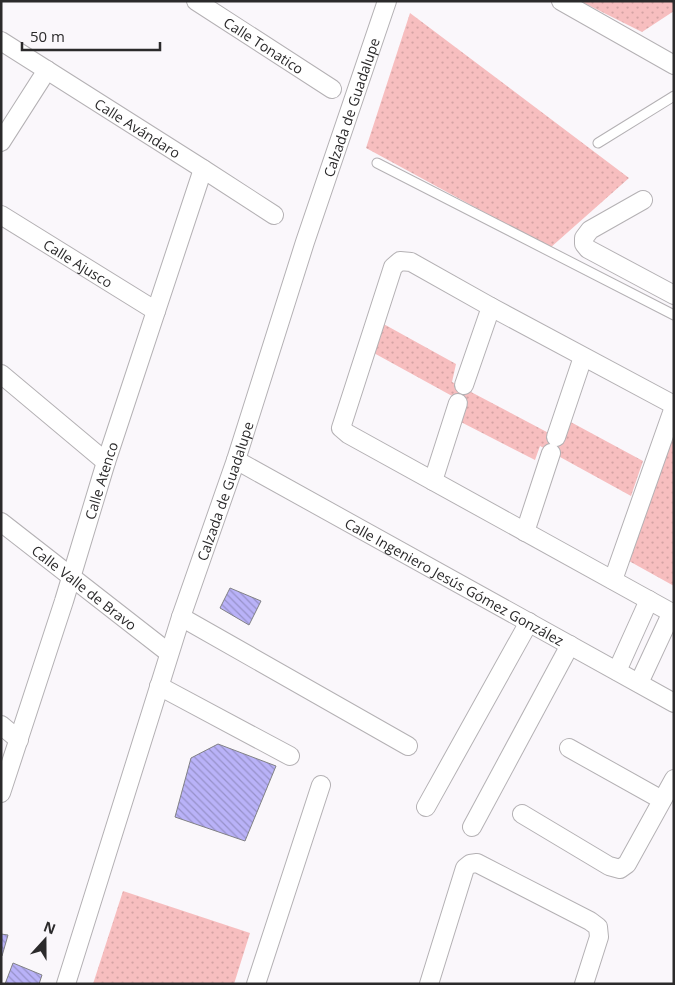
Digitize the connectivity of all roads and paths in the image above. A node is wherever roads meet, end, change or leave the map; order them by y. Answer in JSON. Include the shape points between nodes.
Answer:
{"nodes":[{"id":1,"x":196,"y":1,"type":"edge"},
{"id":2,"x":387,"y":1,"type":"edge"},
{"id":3,"x":561,"y":1,"type":"edge"},
{"id":4,"x":1,"y":41,"type":"edge"},
{"id":5,"x":674,"y":65,"type":"edge"},
{"id":6,"x":47,"y":70,"type":"junction"},
{"id":7,"x":332,"y":89,"type":"dead end"},
{"id":8,"x":674,"y":96,"type":"edge"},
{"id":9,"x":1,"y":142,"type":"edge"},
{"id":10,"x":598,"y":143,"type":"dead end"},
{"id":11,"x":376,"y":163,"type":"dead end"},
{"id":12,"x":203,"y":169,"type":"junction"},
{"id":13,"x":643,"y":200,"type":"dead end"},
{"id":14,"x":1,"y":215,"type":"edge"},
{"id":15,"x":274,"y":215,"type":"dead end"},
{"id":16,"x":674,"y":295,"type":"edge"},
{"id":17,"x":491,"y":307,"type":"junction"},
{"id":18,"x":156,"y":311,"type":"junction"},
{"id":19,"x":674,"y":315,"type":"edge"},
{"id":20,"x":583,"y":356,"type":"junction"},
{"id":21,"x":1,"y":374,"type":"edge"},
{"id":22,"x":464,"y":385,"type":"dead end"},
{"id":23,"x":458,"y":403,"type":"dead end"},
{"id":24,"x":674,"y":406,"type":"edge"},
{"id":25,"x":236,"y":460,"type":"junction"},
{"id":26,"x":106,"y":462,"type":"junction"},
{"id":27,"x":433,"y":481,"type":"junction"},
{"id":28,"x":1,"y":522,"type":"edge"},
{"id":29,"x":525,"y":532,"type":"junction"},
{"id":30,"x":71,"y":577,"type":"junction"},
{"id":31,"x":613,"y":580,"type":"junction"},
{"id":32,"x":650,"y":600,"type":"junction"},
{"id":33,"x":673,"y":613,"type":"edge"},
{"id":34,"x":181,"y":617,"type":"junction"},
{"id":35,"x":529,"y":622,"type":"junction"},
{"id":36,"x":570,"y":645,"type":"junction"},
{"id":37,"x":169,"y":653,"type":"junction"},
{"id":38,"x":617,"y":671,"type":"junction"},
{"id":39,"x":639,"y":684,"type":"junction"},
{"id":40,"x":159,"y":686,"type":"junction"},
{"id":41,"x":674,"y":703,"type":"edge"},
{"id":42,"x":1,"y":725,"type":"edge"},
{"id":43,"x":19,"y":740,"type":"junction"},
{"id":44,"x":408,"y":746,"type":"dead end"},
{"id":45,"x":569,"y":748,"type":"dead end"},
{"id":46,"x":290,"y":756,"type":"dead end"},
{"id":47,"x":674,"y":779,"type":"edge"},
{"id":48,"x":321,"y":785,"type":"dead end"},
{"id":49,"x":1,"y":793,"type":"edge"},
{"id":50,"x":662,"y":800,"type":"junction"},
{"id":51,"x":426,"y":807,"type":"dead end"},
{"id":52,"x":522,"y":814,"type":"dead end"},
{"id":53,"x":472,"y":827,"type":"dead end"},
{"id":54,"x":66,"y":984,"type":"edge"},
{"id":55,"x":256,"y":984,"type":"edge"},
{"id":56,"x":429,"y":984,"type":"edge"},
{"id":57,"x":584,"y":984,"type":"edge"}],
"edges":[{"from":1,"to":7,"type":"street","name":"Calle Tonatico"},
{"from":2,"to":25,"type":"street","name":"Calzada de Guadalupe","via":[[305,242]]},
{"from":3,"to":5,"type":"street"},
{"from":4,"to":6,"type":"street","name":"Calle Avándaro"},
{"from":6,"to":9,"type":"street"},
{"from":6,"to":12,"type":"street","name":"Calle Avándaro"},
{"from":8,"to":10,"type":"lane"},
{"from":11,"to":19,"type":"lane"},
{"from":12,"to":15,"type":"street","name":"Calle Avándaro"},
{"from":12,"to":18,"type":"street","name":"Calle Atenco"},
{"from":13,"to":16,"type":"street","via":[[590,230],[584,244]]},
{"from":14,"to":18,"type":"street","name":"Calle Ajusco"},
{"from":17,"to":20,"type":"street"},
{"from":17,"to":22,"type":"street"},
{"from":17,"to":27,"type":"street","via":[[411,262],[400,261],[393,267],[341,428]]},
{"from":18,"to":26,"type":"street","name":"Calle Atenco"},
{"from":20,"to":24,"type":"street"},
{"from":20,"to":29,"type":"street"},
{"from":21,"to":26,"type":"street"},
{"from":23,"to":27,"type":"street"},
{"from":24,"to":31,"type":"street"},
{"from":25,"to":34,"type":"street","name":"Calzada de Guadalupe"},
{"from":25,"to":35,"type":"street","name":"Calle Ingeniero Jesús Gómez González"},
{"from":26,"to":30,"type":"street","name":"Calle Atenco"},
{"from":27,"to":29,"type":"street"},
{"from":28,"to":30,"type":"street","name":"Calle Valle de Bravo"},
{"from":29,"to":31,"type":"street"},
{"from":30,"to":37,"type":"street","name":"Calle Valle de Bravo"},
{"from":30,"to":43,"type":"street","name":"Calle Atenco"},
{"from":31,"to":32,"type":"street"},
{"from":32,"to":33,"type":"street"},
{"from":32,"to":38,"type":"street"},
{"from":33,"to":39,"type":"street"},
{"from":34,"to":37,"type":"street","name":"Calzada de Guadalupe"},
{"from":34,"to":44,"type":"street"},
{"from":35,"to":36,"type":"street","name":"Calle Ingeniero Jesús Gómez González"},
{"from":35,"to":51,"type":"street"},
{"from":36,"to":38,"type":"street","name":"Calle Ingeniero Jesús Gómez González"},
{"from":36,"to":53,"type":"street"},
{"from":37,"to":40,"type":"street","name":"Calzada de Guadalupe"},
{"from":38,"to":39,"type":"street","name":"Calle Ingeniero Jesús Gómez González"},
{"from":39,"to":41,"type":"street","name":"Calle Ingeniero Jesús Gómez González"},
{"from":40,"to":46,"type":"street"},
{"from":40,"to":54,"type":"street","name":"Calzada de Guadalupe"},
{"from":42,"to":43,"type":"street"},
{"from":43,"to":49,"type":"street","name":"Calle Atenco"},
{"from":45,"to":50,"type":"street"},
{"from":47,"to":50,"type":"street"},
{"from":48,"to":55,"type":"street"},
{"from":50,"to":52,"type":"street","via":[[627,864],[620,870]]},
{"from":56,"to":57,"type":"street","via":[[465,868],[477,863],[598,928],[599,936]]}]}
